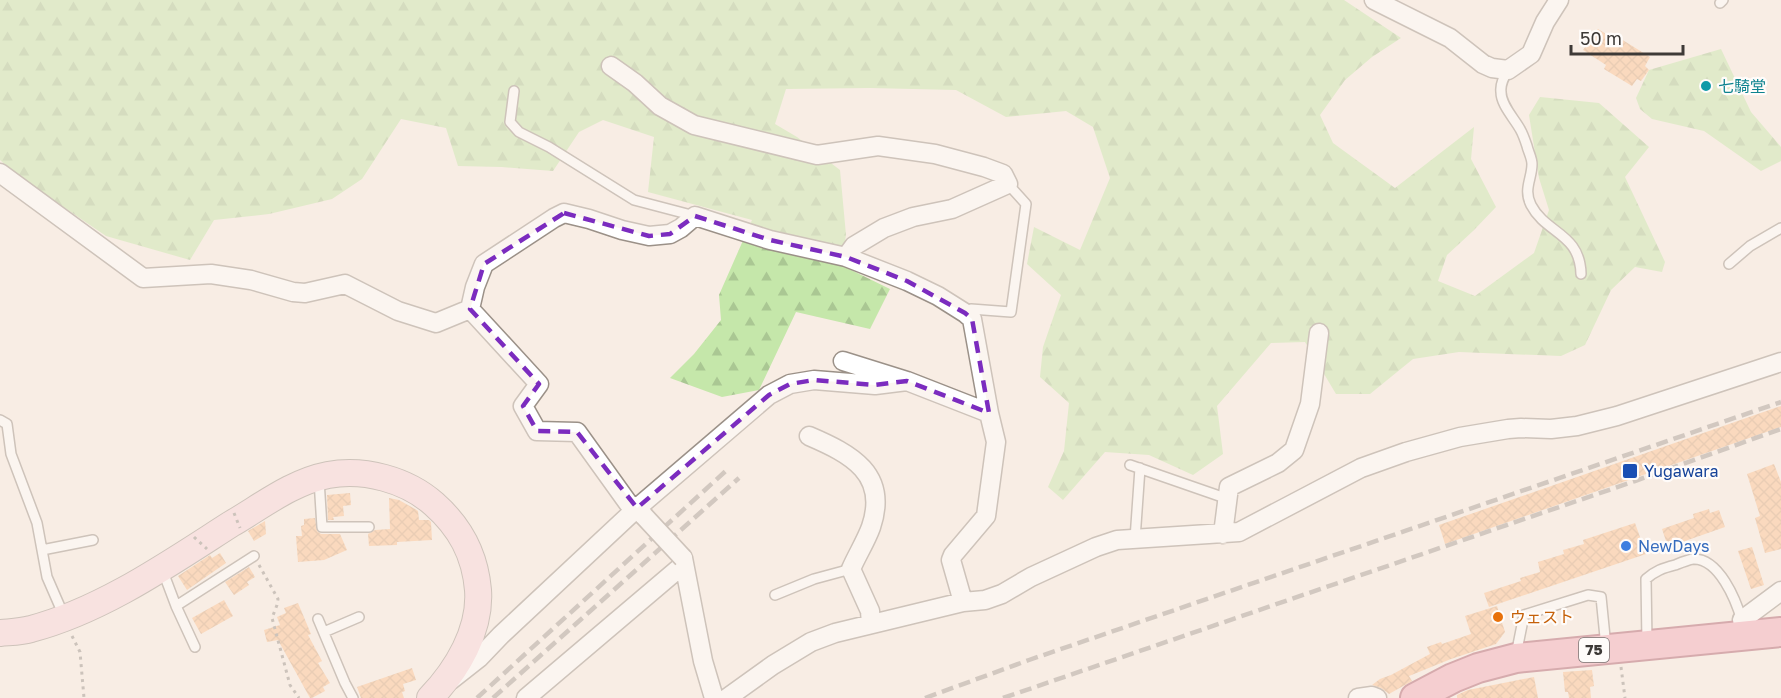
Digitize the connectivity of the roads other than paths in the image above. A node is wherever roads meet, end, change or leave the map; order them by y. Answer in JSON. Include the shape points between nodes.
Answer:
{"nodes":[{"id":1,"x":1374,"y":0,"type":"edge"},
{"id":2,"x":1559,"y":0,"type":"edge"},
{"id":3,"x":611,"y":66,"type":"dead end"},
{"id":4,"x":1508,"y":70,"type":"junction"},
{"id":5,"x":514,"y":91,"type":"dead end"},
{"id":6,"x":4,"y":180,"type":"edge"},
{"id":7,"x":1008,"y":184,"type":"junction"},
{"id":8,"x":695,"y":216,"type":"junction"},
{"id":9,"x":1781,"y":228,"type":"edge"},
{"id":10,"x":846,"y":257,"type":"junction"},
{"id":11,"x":1729,"y":264,"type":"dead end"},
{"id":12,"x":1581,"y":274,"type":"dead end"},
{"id":13,"x":470,"y":309,"type":"junction"},
{"id":14,"x":965,"y":313,"type":"junction"},
{"id":15,"x":1319,"y":333,"type":"dead end"},
{"id":16,"x":843,"y":361,"type":"dead end"},
{"id":17,"x":1781,"y":362,"type":"edge"},
{"id":18,"x":907,"y":381,"type":"junction"},
{"id":19,"x":988,"y":413,"type":"junction"},
{"id":20,"x":0,"y":420,"type":"edge"},
{"id":21,"x":809,"y":436,"type":"dead end"},
{"id":22,"x":319,"y":477,"type":"junction"},
{"id":23,"x":1228,"y":499,"type":"junction"},
{"id":24,"x":641,"y":512,"type":"junction"},
{"id":25,"x":369,"y":526,"type":"dead end"},
{"id":26,"x":1223,"y":534,"type":"junction"},
{"id":27,"x":1135,"y":539,"type":"junction"},
{"id":28,"x":93,"y":540,"type":"dead end"},
{"id":29,"x":42,"y":550,"type":"junction"},
{"id":30,"x":254,"y":555,"type":"road end"},
{"id":31,"x":684,"y":561,"type":"junction"},
{"id":32,"x":162,"y":568,"type":"junction"},
{"id":33,"x":851,"y":569,"type":"junction"},
{"id":34,"x":1781,"y":591,"type":"edge"},
{"id":35,"x":776,"y":595,"type":"dead end"},
{"id":36,"x":963,"y":602,"type":"junction"},
{"id":37,"x":176,"y":606,"type":"junction"},
{"id":38,"x":359,"y":617,"type":"dead end"},
{"id":39,"x":475,"y":617,"type":"junction"},
{"id":40,"x":65,"y":618,"type":"junction"},
{"id":41,"x":318,"y":620,"type":"dead end"},
{"id":42,"x":871,"y":624,"type":"junction"},
{"id":43,"x":1743,"y":628,"type":"junction"},
{"id":44,"x":324,"y":632,"type":"junction"},
{"id":45,"x":1781,"y":632,"type":"edge"},
{"id":46,"x":0,"y":633,"type":"edge"},
{"id":47,"x":501,"y":635,"type":"junction"},
{"id":48,"x":1647,"y":645,"type":"junction"},
{"id":49,"x":195,"y":647,"type":"dead end"},
{"id":50,"x":1613,"y":655,"type":"junction"},
{"id":51,"x":1516,"y":658,"type":"junction"},
{"id":52,"x":434,"y":694,"type":"edge"},
{"id":53,"x":353,"y":698,"type":"edge"},
{"id":54,"x":526,"y":698,"type":"edge"},
{"id":55,"x":714,"y":698,"type":"edge"},
{"id":56,"x":727,"y":698,"type":"edge"},
{"id":57,"x":1358,"y":698,"type":"edge"},
{"id":58,"x":1377,"y":698,"type":"edge"},
{"id":59,"x":1415,"y":698,"type":"edge"}],
"edges":[{"from":1,"to":4,"type":"street","via":[[1450,38],[1483,64]]},
{"from":2,"to":4,"type":"street","via":[[1531,54]]},
{"from":3,"to":7,"type":"street","via":[[660,106],[694,124],[817,154],[879,146],[935,154],[1003,174]]},
{"from":4,"to":12,"type":"lane","via":[[1500,91],[1522,131],[1532,164],[1528,181],[1531,206],[1572,244],[1581,262]]},
{"from":5,"to":8,"type":"lane","via":[[510,122],[519,132],[634,200]]},
{"from":6,"to":13,"type":"street","via":[[143,278],[211,274],[305,293],[345,284],[398,310],[436,323]]},
{"from":7,"to":10,"type":"street","via":[[952,208],[884,228],[854,246]]},
{"from":7,"to":14,"type":"lane","via":[[1026,204],[1011,312],[970,309]]},
{"from":8,"to":10,"type":"street","via":[[770,240]]},
{"from":8,"to":13,"type":"street","via":[[670,234],[649,236],[564,213],[484,264]]},
{"from":9,"to":11,"type":"lane"},
{"from":10,"to":14,"type":"street","via":[[908,281]]},
{"from":13,"to":24,"type":"street","via":[[538,384],[523,406],[537,431],[577,432],[628,503]]},
{"from":14,"to":19,"type":"street","via":[[972,319]]},
{"from":15,"to":23,"type":"street","via":[[1310,404],[1294,450],[1229,487]]},
{"from":16,"to":18,"type":"street"},
{"from":17,"to":26,"type":"street","via":[[1577,426],[1508,429],[1406,452],[1361,468],[1239,532]]},
{"from":18,"to":19,"type":"street"},
{"from":18,"to":24,"type":"street","via":[[875,385],[814,380],[790,384],[769,395]]},
{"from":19,"to":36,"type":"street","via":[[996,442],[986,516],[951,560]]},
{"from":20,"to":29,"type":"lane","via":[[7,424],[11,454],[38,523]]},
{"from":21,"to":33,"type":"street","via":[[840,449],[866,471],[874,489],[871,527]]},
{"from":22,"to":25,"type":"lane","via":[[322,527]]},
{"from":22,"to":32,"type":"street","via":[[283,492]]},
{"from":22,"to":39,"type":"street","via":[[363,474],[383,478],[404,484],[432,502],[468,547],[477,574],[479,599]]},
{"from":23,"to":26,"type":"street"},
{"from":23,"to":27,"type":"lane","via":[[1135,466]]},
{"from":24,"to":31,"type":"street","bridge":true},
{"from":24,"to":47,"type":"street"},
{"from":26,"to":27,"type":"street"},
{"from":27,"to":36,"type":"street","via":[[1096,547],[1002,594]]},
{"from":28,"to":29,"type":"lane"},
{"from":29,"to":40,"type":"lane","via":[[47,577]]},
{"from":30,"to":37,"type":"lane"},
{"from":31,"to":54,"type":"street"},
{"from":31,"to":55,"type":"street"},
{"from":32,"to":37,"type":"lane"},
{"from":32,"to":40,"type":"street"},
{"from":33,"to":35,"type":"lane"},
{"from":33,"to":42,"type":"street","via":[[870,611]]},
{"from":34,"to":43,"type":"street"},
{"from":36,"to":42,"type":"street"},
{"from":37,"to":49,"type":"lane"},
{"from":38,"to":44,"type":"lane"},
{"from":39,"to":47,"type":"street"},
{"from":39,"to":52,"type":"street","via":[[460,660]]},
{"from":40,"to":46,"type":"street","via":[[29,630]]},
{"from":41,"to":44,"type":"lane"},
{"from":42,"to":56,"type":"street","via":[[811,642]]},
{"from":43,"to":45,"type":"main road","number":"75"},
{"from":43,"to":48,"type":"main road","number":"75"},
{"from":43,"to":48,"type":"lane","via":[[1737,603],[1718,572],[1708,562],[1693,559],[1654,571],[1646,579]]},
{"from":44,"to":53,"type":"lane"},
{"from":47,"to":52,"type":"street"},
{"from":48,"to":50,"type":"main road","number":"75"},
{"from":50,"to":51,"type":"main road","number":"75"},
{"from":50,"to":51,"type":"lane","via":[[1601,597],[1588,595],[1524,615]]},
{"from":51,"to":59,"type":"main road","number":"75","via":[[1478,668]]},
{"from":57,"to":58,"type":"street"}]}
